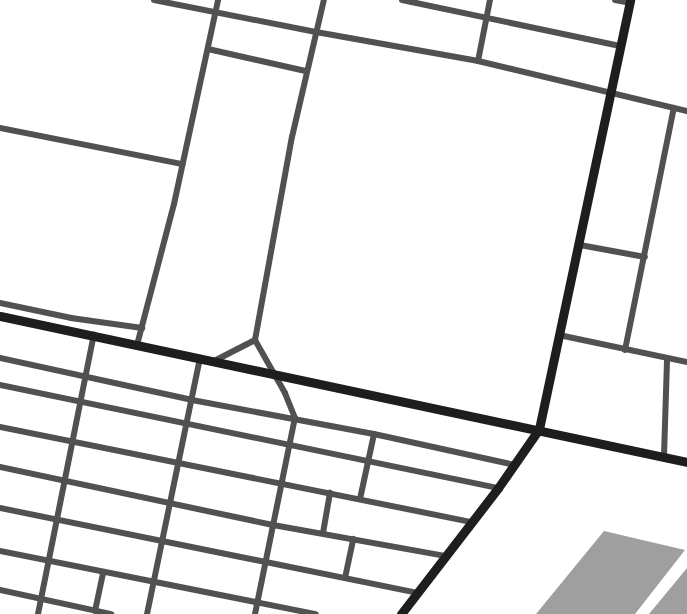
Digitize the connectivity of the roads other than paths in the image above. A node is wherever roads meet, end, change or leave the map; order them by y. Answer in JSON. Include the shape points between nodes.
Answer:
{"nodes":[{"id":1,"x":154,"y":0,"type":"edge"},
{"id":2,"x":218,"y":0,"type":"edge"},
{"id":3,"x":324,"y":0,"type":"edge"},
{"id":4,"x":402,"y":0,"type":"edge"},
{"id":5,"x":490,"y":0,"type":"edge"},
{"id":6,"x":615,"y":0,"type":"edge"},
{"id":7,"x":630,"y":2,"type":"edge"},
{"id":8,"x":215,"y":11,"type":"junction"},
{"id":9,"x":487,"y":17,"type":"junction"},
{"id":10,"x":316,"y":32,"type":"junction"},
{"id":11,"x":620,"y":46,"type":"junction"},
{"id":12,"x":208,"y":49,"type":"junction"},
{"id":13,"x":478,"y":60,"type":"junction"},
{"id":14,"x":306,"y":71,"type":"junction"},
{"id":15,"x":610,"y":92,"type":"junction"},
{"id":16,"x":674,"y":108,"type":"junction"},
{"id":17,"x":687,"y":111,"type":"edge"},
{"id":18,"x":0,"y":128,"type":"edge"},
{"id":19,"x":182,"y":164,"type":"junction"},
{"id":20,"x":580,"y":245,"type":"junction"},
{"id":21,"x":645,"y":257,"type":"junction"},
{"id":22,"x":0,"y":303,"type":"edge"},
{"id":23,"x":0,"y":316,"type":"edge"},
{"id":24,"x":142,"y":328,"type":"junction"},
{"id":25,"x":559,"y":335,"type":"junction"},
{"id":26,"x":94,"y":336,"type":"junction"},
{"id":27,"x":255,"y":340,"type":"junction"},
{"id":28,"x":137,"y":345,"type":"junction"},
{"id":29,"x":625,"y":350,"type":"junction"},
{"id":30,"x":0,"y":358,"type":"edge"},
{"id":31,"x":200,"y":358,"type":"junction"},
{"id":32,"x":667,"y":358,"type":"junction"},
{"id":33,"x":214,"y":361,"type":"junction"},
{"id":34,"x":687,"y":362,"type":"edge"},
{"id":35,"x":274,"y":373,"type":"junction"},
{"id":36,"x":85,"y":376,"type":"junction"},
{"id":37,"x":0,"y":385,"type":"edge"},
{"id":38,"x":192,"y":400,"type":"junction"},
{"id":39,"x":80,"y":403,"type":"junction"},
{"id":40,"x":295,"y":418,"type":"junction"},
{"id":41,"x":186,"y":424,"type":"junction"},
{"id":42,"x":0,"y":427,"type":"edge"},
{"id":43,"x":539,"y":429,"type":"junction"},
{"id":44,"x":374,"y":434,"type":"junction"},
{"id":45,"x":73,"y":442,"type":"junction"},
{"id":46,"x":290,"y":445,"type":"junction"},
{"id":47,"x":664,"y":456,"type":"junction"},
{"id":48,"x":368,"y":460,"type":"junction"},
{"id":49,"x":179,"y":462,"type":"junction"},
{"id":50,"x":687,"y":462,"type":"edge"},
{"id":51,"x":515,"y":465,"type":"junction"},
{"id":52,"x":0,"y":467,"type":"edge"},
{"id":53,"x":65,"y":482,"type":"junction"},
{"id":54,"x":282,"y":484,"type":"junction"},
{"id":55,"x":498,"y":488,"type":"junction"},
{"id":56,"x":330,"y":493,"type":"junction"},
{"id":57,"x":360,"y":499,"type":"junction"},
{"id":58,"x":170,"y":503,"type":"junction"},
{"id":59,"x":0,"y":508,"type":"edge"},
{"id":60,"x":57,"y":520,"type":"junction"},
{"id":61,"x":472,"y":522,"type":"junction"},
{"id":62,"x":274,"y":524,"type":"junction"},
{"id":63,"x":323,"y":533,"type":"junction"},
{"id":64,"x":353,"y":539,"type":"junction"},
{"id":65,"x":162,"y":542,"type":"junction"},
{"id":66,"x":0,"y":551,"type":"edge"},
{"id":67,"x":446,"y":556,"type":"junction"},
{"id":68,"x":49,"y":561,"type":"junction"},
{"id":69,"x":265,"y":562,"type":"junction"},
{"id":70,"x":103,"y":573,"type":"junction"},
{"id":71,"x":344,"y":578,"type":"junction"},
{"id":72,"x":154,"y":582,"type":"junction"},
{"id":73,"x":0,"y":590,"type":"edge"},
{"id":74,"x":417,"y":593,"type":"junction"},
{"id":75,"x":42,"y":599,"type":"junction"},
{"id":76,"x":257,"y":603,"type":"junction"},
{"id":77,"x":95,"y":611,"type":"junction"},
{"id":78,"x":38,"y":614,"type":"edge"},
{"id":79,"x":111,"y":614,"type":"edge"},
{"id":80,"x":147,"y":614,"type":"edge"},
{"id":81,"x":255,"y":614,"type":"edge"},
{"id":82,"x":316,"y":614,"type":"edge"},
{"id":83,"x":401,"y":614,"type":"edge"}],
"edges":[{"from":1,"to":8,"type":"street"},
{"from":2,"to":8,"type":"street"},
{"from":3,"to":10,"type":"street"},
{"from":4,"to":9,"type":"street"},
{"from":5,"to":9,"type":"street"},
{"from":6,"to":7,"type":"street"},
{"from":7,"to":11,"type":"street"},
{"from":8,"to":10,"type":"street"},
{"from":8,"to":12,"type":"street"},
{"from":9,"to":11,"type":"street"},
{"from":9,"to":13,"type":"street"},
{"from":10,"to":13,"type":"street"},
{"from":10,"to":14,"type":"street"},
{"from":11,"to":15,"type":"street"},
{"from":12,"to":14,"type":"street"},
{"from":12,"to":19,"type":"street"},
{"from":13,"to":15,"type":"street"},
{"from":14,"to":27,"type":"street"},
{"from":15,"to":16,"type":"street"},
{"from":15,"to":20,"type":"street"},
{"from":16,"to":17,"type":"street"},
{"from":16,"to":21,"type":"street"},
{"from":18,"to":19,"type":"street"},
{"from":19,"to":24,"type":"street"},
{"from":20,"to":21,"type":"street"},
{"from":20,"to":25,"type":"street"},
{"from":21,"to":29,"type":"street"},
{"from":22,"to":24,"type":"street"},
{"from":23,"to":26,"type":"street"},
{"from":24,"to":28,"type":"street"},
{"from":25,"to":29,"type":"street"},
{"from":25,"to":43,"type":"street"},
{"from":26,"to":28,"type":"street"},
{"from":26,"to":36,"type":"street"},
{"from":27,"to":33,"type":"street"},
{"from":27,"to":35,"type":"street"},
{"from":28,"to":31,"type":"street"},
{"from":29,"to":32,"type":"street"},
{"from":30,"to":36,"type":"street"},
{"from":31,"to":33,"type":"street"},
{"from":31,"to":38,"type":"street"},
{"from":32,"to":34,"type":"street"},
{"from":32,"to":47,"type":"street"},
{"from":33,"to":35,"type":"street"},
{"from":35,"to":40,"type":"street"},
{"from":35,"to":43,"type":"street"},
{"from":36,"to":38,"type":"street"},
{"from":36,"to":39,"type":"street"},
{"from":37,"to":39,"type":"street"},
{"from":38,"to":40,"type":"street"},
{"from":38,"to":41,"type":"street"},
{"from":39,"to":41,"type":"street"},
{"from":39,"to":45,"type":"street"},
{"from":40,"to":44,"type":"street"},
{"from":40,"to":46,"type":"street"},
{"from":41,"to":46,"type":"street"},
{"from":41,"to":49,"type":"street"},
{"from":42,"to":45,"type":"street"},
{"from":43,"to":47,"type":"street"},
{"from":43,"to":51,"type":"street"},
{"from":44,"to":48,"type":"street"},
{"from":44,"to":51,"type":"street"},
{"from":45,"to":49,"type":"street"},
{"from":45,"to":53,"type":"street"},
{"from":46,"to":48,"type":"street"},
{"from":46,"to":54,"type":"street"},
{"from":47,"to":50,"type":"street"},
{"from":48,"to":55,"type":"street"},
{"from":48,"to":57,"type":"street"},
{"from":49,"to":54,"type":"street"},
{"from":49,"to":58,"type":"street"},
{"from":51,"to":55,"type":"street"},
{"from":52,"to":53,"type":"street"},
{"from":53,"to":58,"type":"street"},
{"from":53,"to":60,"type":"street"},
{"from":54,"to":56,"type":"street"},
{"from":54,"to":62,"type":"street"},
{"from":55,"to":61,"type":"street"},
{"from":56,"to":57,"type":"street"},
{"from":56,"to":63,"type":"street"},
{"from":57,"to":61,"type":"street"},
{"from":58,"to":62,"type":"street"},
{"from":58,"to":65,"type":"street"},
{"from":59,"to":60,"type":"street"},
{"from":60,"to":65,"type":"street"},
{"from":60,"to":68,"type":"street"},
{"from":61,"to":67,"type":"street"},
{"from":62,"to":63,"type":"street"},
{"from":62,"to":69,"type":"street"},
{"from":63,"to":64,"type":"street"},
{"from":64,"to":67,"type":"street"},
{"from":64,"to":71,"type":"street"},
{"from":65,"to":69,"type":"street"},
{"from":65,"to":72,"type":"street"},
{"from":66,"to":68,"type":"street"},
{"from":67,"to":74,"type":"street"},
{"from":68,"to":70,"type":"street"},
{"from":68,"to":75,"type":"street"},
{"from":69,"to":71,"type":"street"},
{"from":69,"to":76,"type":"street"},
{"from":70,"to":72,"type":"street"},
{"from":70,"to":77,"type":"street"},
{"from":71,"to":74,"type":"street"},
{"from":72,"to":76,"type":"street"},
{"from":72,"to":80,"type":"street"},
{"from":73,"to":75,"type":"street"},
{"from":74,"to":83,"type":"street"},
{"from":75,"to":77,"type":"street"},
{"from":75,"to":78,"type":"street"},
{"from":76,"to":81,"type":"street"},
{"from":76,"to":82,"type":"street"},
{"from":77,"to":79,"type":"street"}]}
